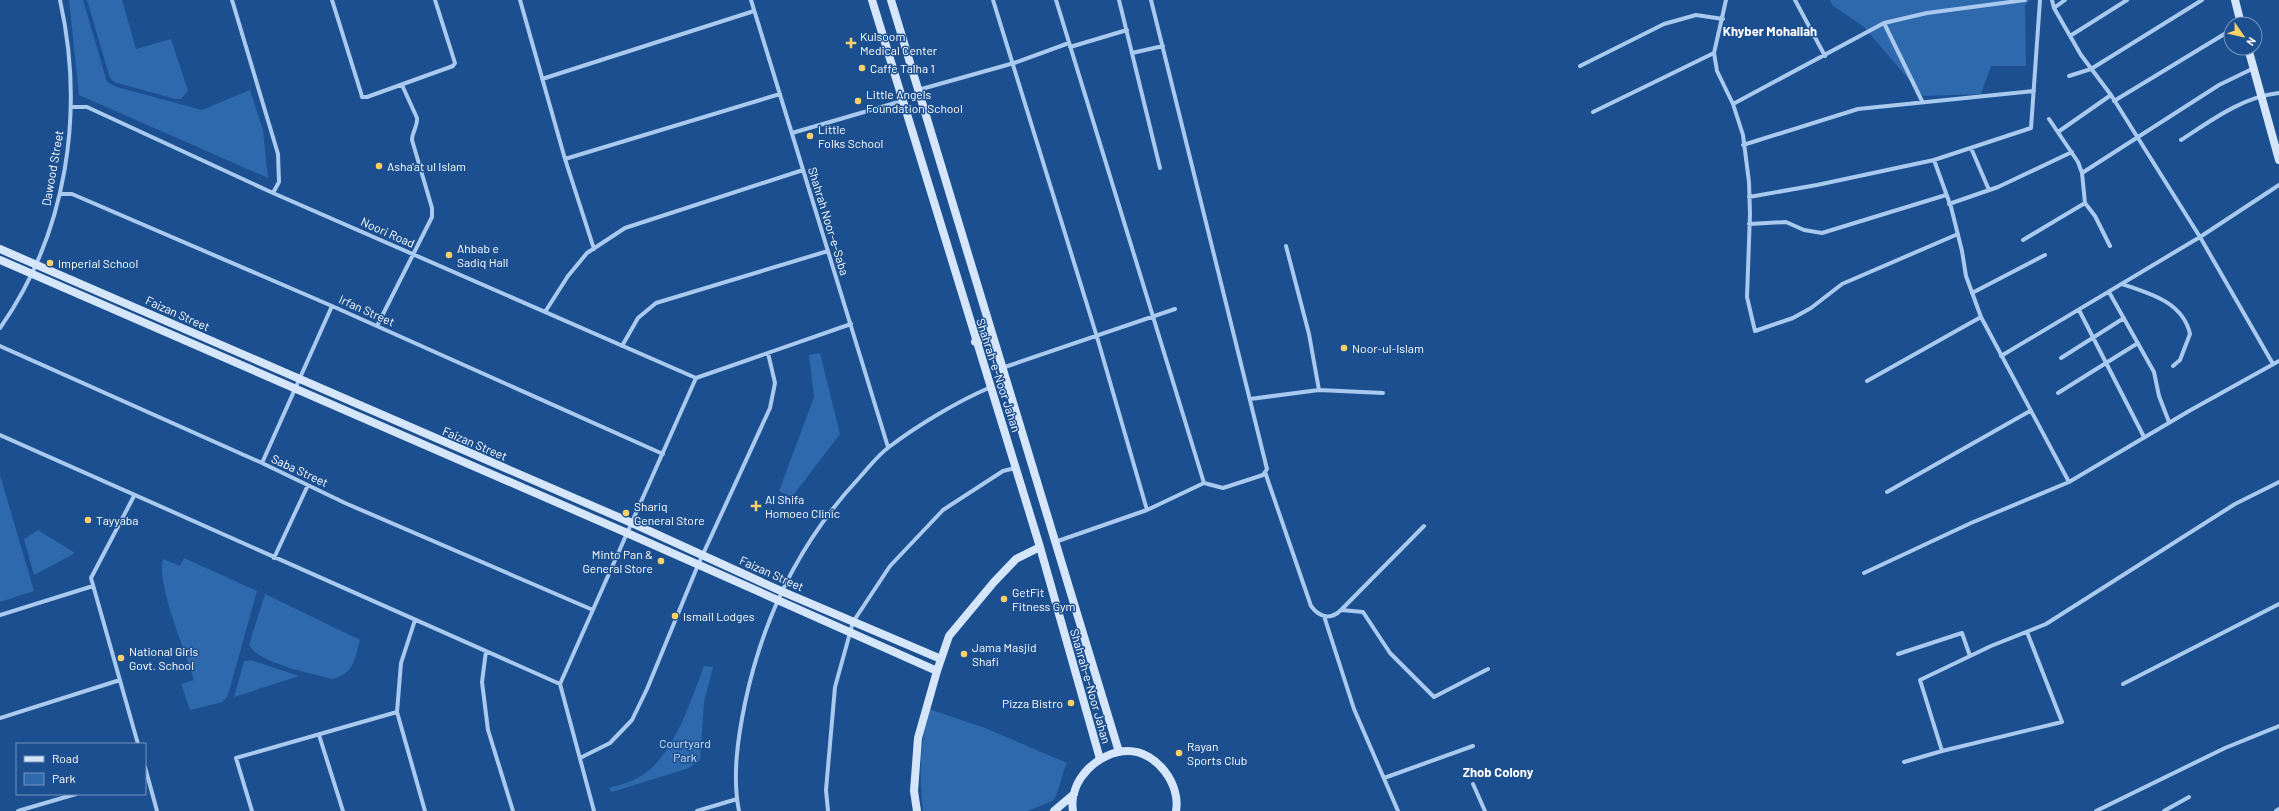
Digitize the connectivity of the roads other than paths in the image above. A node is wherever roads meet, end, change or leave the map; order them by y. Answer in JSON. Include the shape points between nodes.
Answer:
{"nodes":[{"id":1,"x":60,"y":0,"type":"edge"},
{"id":2,"x":232,"y":0,"type":"edge"},
{"id":3,"x":332,"y":0,"type":"edge"},
{"id":4,"x":435,"y":0,"type":"edge"},
{"id":5,"x":520,"y":0,"type":"edge"},
{"id":6,"x":751,"y":0,"type":"edge"},
{"id":7,"x":872,"y":0,"type":"edge"},
{"id":8,"x":891,"y":0,"type":"edge"},
{"id":9,"x":993,"y":0,"type":"edge"},
{"id":10,"x":1056,"y":0,"type":"edge"},
{"id":11,"x":1119,"y":0,"type":"edge"},
{"id":12,"x":1151,"y":0,"type":"edge"},
{"id":13,"x":1726,"y":0,"type":"edge"},
{"id":14,"x":1795,"y":0,"type":"edge"},
{"id":15,"x":2024,"y":0,"type":"edge"},
{"id":16,"x":2040,"y":0,"type":"edge"},
{"id":17,"x":2052,"y":0,"type":"edge"},
{"id":18,"x":2065,"y":0,"type":"edge"},
{"id":19,"x":2127,"y":0,"type":"edge"},
{"id":20,"x":2202,"y":0,"type":"edge"},
{"id":21,"x":2235,"y":0,"type":"edge"},
{"id":22,"x":2054,"y":8,"type":"junction"},
{"id":23,"x":754,"y":11,"type":"junction"},
{"id":24,"x":2239,"y":16,"type":"edge"},
{"id":25,"x":1723,"y":19,"type":"junction"},
{"id":26,"x":1884,"y":23,"type":"junction"},
{"id":27,"x":1126,"y":30,"type":"junction"},
{"id":28,"x":2223,"y":35,"type":"edge"},
{"id":29,"x":2070,"y":36,"type":"junction"},
{"id":30,"x":1069,"y":45,"type":"junction"},
{"id":31,"x":1163,"y":46,"type":"junction"},
{"id":32,"x":1132,"y":53,"type":"junction"},
{"id":33,"x":1714,"y":53,"type":"junction"},
{"id":34,"x":1825,"y":56,"type":"junction"},
{"id":35,"x":2250,"y":56,"type":"edge"},
{"id":36,"x":1014,"y":63,"type":"junction"},
{"id":37,"x":1580,"y":66,"type":"dead end"},
{"id":38,"x":2254,"y":68,"type":"junction"},
{"id":39,"x":2091,"y":69,"type":"junction"},
{"id":40,"x":2069,"y":76,"type":"dead end"},
{"id":41,"x":542,"y":79,"type":"junction"},
{"id":42,"x":402,"y":85,"type":"junction"},
{"id":43,"x":918,"y":90,"type":"junction"},
{"id":44,"x":2034,"y":91,"type":"junction"},
{"id":45,"x":2279,"y":93,"type":"edge"},
{"id":46,"x":780,"y":94,"type":"junction"},
{"id":47,"x":2111,"y":95,"type":"junction"},
{"id":48,"x":2262,"y":95,"type":"junction"},
{"id":49,"x":1922,"y":101,"type":"junction"},
{"id":50,"x":2114,"y":101,"type":"junction"},
{"id":51,"x":902,"y":102,"type":"junction"},
{"id":52,"x":1733,"y":104,"type":"junction"},
{"id":53,"x":71,"y":107,"type":"junction"},
{"id":54,"x":1593,"y":112,"type":"dead end"},
{"id":55,"x":2049,"y":119,"type":"dead end"},
{"id":56,"x":2058,"y":132,"type":"junction"},
{"id":57,"x":792,"y":133,"type":"junction"},
{"id":58,"x":2137,"y":138,"type":"junction"},
{"id":59,"x":2181,"y":140,"type":"dead end"},
{"id":60,"x":1743,"y":145,"type":"junction"},
{"id":61,"x":1971,"y":148,"type":"junction"},
{"id":62,"x":2072,"y":152,"type":"junction"},
{"id":63,"x":565,"y":159,"type":"junction"},
{"id":64,"x":1934,"y":160,"type":"junction"},
{"id":65,"x":2279,"y":160,"type":"edge"},
{"id":66,"x":1160,"y":168,"type":"dead end"},
{"id":67,"x":803,"y":170,"type":"junction"},
{"id":68,"x":2082,"y":173,"type":"junction"},
{"id":69,"x":2279,"y":185,"type":"edge"},
{"id":70,"x":1989,"y":190,"type":"junction"},
{"id":71,"x":273,"y":192,"type":"junction"},
{"id":72,"x":60,"y":194,"type":"junction"},
{"id":73,"x":1946,"y":195,"type":"junction"},
{"id":74,"x":1749,"y":197,"type":"junction"},
{"id":75,"x":2086,"y":203,"type":"junction"},
{"id":76,"x":1949,"y":204,"type":"junction"},
{"id":77,"x":1749,"y":224,"type":"junction"},
{"id":78,"x":1958,"y":234,"type":"junction"},
{"id":79,"x":2200,"y":237,"type":"junction"},
{"id":80,"x":2023,"y":240,"type":"dead end"},
{"id":81,"x":1286,"y":246,"type":"dead end"},
{"id":82,"x":2110,"y":246,"type":"dead end"},
{"id":83,"x":594,"y":248,"type":"junction"},
{"id":84,"x":0,"y":249,"type":"edge"},
{"id":85,"x":828,"y":250,"type":"junction"},
{"id":86,"x":414,"y":254,"type":"junction"},
{"id":87,"x":2045,"y":256,"type":"dead end"},
{"id":88,"x":0,"y":260,"type":"edge"},
{"id":89,"x":36,"y":264,"type":"junction"},
{"id":90,"x":31,"y":275,"type":"junction"},
{"id":91,"x":2122,"y":284,"type":"junction"},
{"id":92,"x":2110,"y":292,"type":"junction"},
{"id":93,"x":1972,"y":293,"type":"junction"},
{"id":94,"x":332,"y":306,"type":"junction"},
{"id":95,"x":1175,"y":309,"type":"dead end"},
{"id":96,"x":2079,"y":310,"type":"junction"},
{"id":97,"x":545,"y":312,"type":"junction"},
{"id":98,"x":1152,"y":316,"type":"junction"},
{"id":99,"x":1981,"y":317,"type":"junction"},
{"id":100,"x":2124,"y":318,"type":"junction"},
{"id":101,"x":850,"y":324,"type":"junction"},
{"id":102,"x":377,"y":326,"type":"junction"},
{"id":103,"x":0,"y":328,"type":"edge"},
{"id":104,"x":992,"y":336,"type":"junction"},
{"id":105,"x":1097,"y":337,"type":"junction"},
{"id":106,"x":2092,"y":337,"type":"junction"},
{"id":107,"x":975,"y":342,"type":"junction"},
{"id":108,"x":2138,"y":343,"type":"junction"},
{"id":109,"x":0,"y":346,"type":"edge"},
{"id":110,"x":622,"y":346,"type":"junction"},
{"id":111,"x":768,"y":353,"type":"junction"},
{"id":112,"x":2001,"y":356,"type":"junction"},
{"id":113,"x":2060,"y":358,"type":"dead end"},
{"id":114,"x":2279,"y":361,"type":"edge"},
{"id":115,"x":2106,"y":363,"type":"junction"},
{"id":116,"x":2273,"y":364,"type":"junction"},
{"id":117,"x":2173,"y":366,"type":"dead end"},
{"id":118,"x":1002,"y":368,"type":"junction"},
{"id":119,"x":696,"y":378,"type":"junction"},
{"id":120,"x":300,"y":379,"type":"junction"},
{"id":121,"x":1867,"y":381,"type":"dead end"},
{"id":122,"x":991,"y":387,"type":"junction"},
{"id":123,"x":295,"y":390,"type":"junction"},
{"id":124,"x":1319,"y":390,"type":"junction"},
{"id":125,"x":1383,"y":393,"type":"dead end"},
{"id":126,"x":2058,"y":394,"type":"dead end"},
{"id":127,"x":1250,"y":399,"type":"junction"},
{"id":128,"x":2030,"y":411,"type":"junction"},
{"id":129,"x":2169,"y":422,"type":"junction"},
{"id":130,"x":0,"y":435,"type":"edge"},
{"id":131,"x":2144,"y":438,"type":"junction"},
{"id":132,"x":888,"y":447,"type":"junction"},
{"id":133,"x":663,"y":454,"type":"junction"},
{"id":134,"x":262,"y":463,"type":"junction"},
{"id":135,"x":1015,"y":468,"type":"junction"},
{"id":136,"x":1266,"y":472,"type":"junction"},
{"id":137,"x":2069,"y":482,"type":"junction"},
{"id":138,"x":2279,"y":482,"type":"edge"},
{"id":139,"x":1204,"y":483,"type":"junction"},
{"id":140,"x":308,"y":485,"type":"junction"},
{"id":141,"x":1887,"y":492,"type":"dead end"},
{"id":142,"x":134,"y":496,"type":"junction"},
{"id":143,"x":1147,"y":510,"type":"junction"},
{"id":144,"x":632,"y":523,"type":"junction"},
{"id":145,"x":1424,"y":526,"type":"dead end"},
{"id":146,"x":627,"y":533,"type":"junction"},
{"id":147,"x":1054,"y":542,"type":"junction"},
{"id":148,"x":1040,"y":547,"type":"junction"},
{"id":149,"x":702,"y":555,"type":"junction"},
{"id":150,"x":274,"y":558,"type":"junction"},
{"id":151,"x":698,"y":565,"type":"junction"},
{"id":152,"x":1864,"y":573,"type":"dead end"},
{"id":153,"x":92,"y":586,"type":"junction"},
{"id":154,"x":782,"y":591,"type":"junction"},
{"id":155,"x":776,"y":601,"type":"junction"},
{"id":156,"x":2279,"y":604,"type":"edge"},
{"id":157,"x":593,"y":610,"type":"junction"},
{"id":158,"x":1342,"y":610,"type":"junction"},
{"id":159,"x":0,"y":615,"type":"edge"},
{"id":160,"x":1324,"y":615,"type":"junction"},
{"id":161,"x":415,"y":620,"type":"junction"},
{"id":162,"x":853,"y":622,"type":"junction"},
{"id":163,"x":2027,"y":632,"type":"junction"},
{"id":164,"x":850,"y":633,"type":"junction"},
{"id":165,"x":486,"y":651,"type":"junction"},
{"id":166,"x":1898,"y":654,"type":"dead end"},
{"id":167,"x":1970,"y":656,"type":"junction"},
{"id":168,"x":941,"y":659,"type":"junction"},
{"id":169,"x":1488,"y":669,"type":"dead end"},
{"id":170,"x":936,"y":671,"type":"junction"},
{"id":171,"x":120,"y":680,"type":"junction"},
{"id":172,"x":560,"y":684,"type":"junction"},
{"id":173,"x":2123,"y":684,"type":"dead end"},
{"id":174,"x":397,"y":712,"type":"junction"},
{"id":175,"x":0,"y":718,"type":"edge"},
{"id":176,"x":2279,"y":726,"type":"edge"},
{"id":177,"x":319,"y":735,"type":"junction"},
{"id":178,"x":138,"y":743,"type":"edge"},
{"id":179,"x":1473,"y":746,"type":"dead end"},
{"id":180,"x":1942,"y":751,"type":"junction"},
{"id":181,"x":1119,"y":752,"type":"junction"},
{"id":182,"x":580,"y":758,"type":"junction"},
{"id":183,"x":1100,"y":759,"type":"junction"},
{"id":184,"x":1904,"y":762,"type":"dead end"},
{"id":185,"x":146,"y":773,"type":"edge"},
{"id":186,"x":1384,"y":778,"type":"junction"},
{"id":187,"x":1473,"y":784,"type":"dead end"},
{"id":188,"x":1074,"y":794,"type":"junction"},
{"id":189,"x":73,"y":795,"type":"edge"},
{"id":190,"x":2189,"y":797,"type":"dead end"},
{"id":191,"x":737,"y":799,"type":"junction"},
{"id":192,"x":2279,"y":809,"type":"edge"},
{"id":193,"x":2102,"y":810,"type":"edge"},
{"id":194,"x":18,"y":811,"type":"edge"},
{"id":195,"x":157,"y":811,"type":"edge"},
{"id":196,"x":252,"y":811,"type":"edge"},
{"id":197,"x":343,"y":811,"type":"edge"},
{"id":198,"x":425,"y":811,"type":"edge"},
{"id":199,"x":513,"y":811,"type":"edge"},
{"id":200,"x":594,"y":811,"type":"edge"},
{"id":201,"x":697,"y":811,"type":"edge"},
{"id":202,"x":739,"y":811,"type":"edge"},
{"id":203,"x":828,"y":811,"type":"edge"},
{"id":204,"x":917,"y":811,"type":"edge"},
{"id":205,"x":1054,"y":811,"type":"edge"},
{"id":206,"x":1073,"y":811,"type":"edge"},
{"id":207,"x":1176,"y":811,"type":"edge"},
{"id":208,"x":1398,"y":811,"type":"edge"},
{"id":209,"x":1485,"y":811,"type":"edge"},
{"id":210,"x":2096,"y":811,"type":"edge"},
{"id":211,"x":2164,"y":811,"type":"edge"},
{"id":212,"x":2276,"y":811,"type":"edge"}],
"edges":[{"from":1,"to":53,"type":"street","name":"Dawood Street","via":[[71,71]]},
{"from":2,"to":71,"type":"street","via":[[278,154],[279,182]]},
{"from":3,"to":42,"type":"street","via":[[362,97]]},
{"from":4,"to":42,"type":"street","via":[[455,63],[450,69]]},
{"from":5,"to":41,"type":"street"},
{"from":6,"to":23,"type":"street","name":"Shahrah Noor-e-Saba"},
{"from":7,"to":51,"type":"street","name":"Shahrah-e-Noor Jahan"},
{"from":8,"to":43,"type":"street","name":"Shahrah-e-Noor Jahan"},
{"from":9,"to":36,"type":"street"},
{"from":10,"to":30,"type":"street"},
{"from":11,"to":27,"type":"street"},
{"from":12,"to":31,"type":"street"},
{"from":13,"to":25,"type":"street"},
{"from":14,"to":34,"type":"street"},
{"from":15,"to":26,"type":"street","via":[[1927,13]]},
{"from":16,"to":44,"type":"street"},
{"from":17,"to":22,"type":"street"},
{"from":18,"to":22,"type":"street"},
{"from":19,"to":29,"type":"street"},
{"from":20,"to":39,"type":"street"},
{"from":21,"to":24,"type":"street"},
{"from":22,"to":29,"type":"street"},
{"from":23,"to":41,"type":"street"},
{"from":23,"to":46,"type":"street","name":"Shahrah Noor-e-Saba"},
{"from":25,"to":33,"type":"street"},
{"from":25,"to":37,"type":"street","via":[[1696,16],[1664,24]]},
{"from":26,"to":34,"type":"street"},
{"from":26,"to":49,"type":"street"},
{"from":27,"to":30,"type":"street"},
{"from":27,"to":32,"type":"street"},
{"from":28,"to":50,"type":"street"},
{"from":29,"to":39,"type":"street"},
{"from":30,"to":36,"type":"street"},
{"from":30,"to":98,"type":"street"},
{"from":31,"to":32,"type":"street"},
{"from":31,"to":127,"type":"street"},
{"from":32,"to":66,"type":"street"},
{"from":33,"to":52,"type":"street","via":[[1717,71]]},
{"from":33,"to":54,"type":"street"},
{"from":34,"to":52,"type":"street"},
{"from":35,"to":38,"type":"street"},
{"from":36,"to":43,"type":"street"},
{"from":36,"to":105,"type":"street"},
{"from":38,"to":48,"type":"street"},
{"from":38,"to":58,"type":"street","via":[[2218,86]]},
{"from":39,"to":40,"type":"street"},
{"from":39,"to":47,"type":"street"},
{"from":41,"to":63,"type":"street"},
{"from":42,"to":86,"type":"street","via":[[417,118],[412,140],[432,208],[432,217]]},
{"from":43,"to":104,"type":"street","name":"Shahrah-e-Noor Jahan"},
{"from":44,"to":49,"type":"street"},
{"from":44,"to":61,"type":"street","via":[[2031,128]]},
{"from":45,"to":48,"type":"street"},
{"from":46,"to":57,"type":"street","name":"Shahrah Noor-e-Saba"},
{"from":46,"to":63,"type":"street"},
{"from":47,"to":50,"type":"street"},
{"from":47,"to":56,"type":"street"},
{"from":48,"to":59,"type":"street","via":[[2233,107]]},
{"from":48,"to":65,"type":"street"},
{"from":49,"to":60,"type":"street","via":[[1858,110]]},
{"from":50,"to":58,"type":"street"},
{"from":51,"to":57,"type":"street"},
{"from":51,"to":107,"type":"street","name":"Shahrah-e-Noor Jahan"},
{"from":52,"to":60,"type":"street","via":[[1743,135]]},
{"from":53,"to":71,"type":"street","name":"Noori Road","via":[[87,107]]},
{"from":53,"to":72,"type":"street","name":"Dawood Street"},
{"from":55,"to":56,"type":"street"},
{"from":56,"to":62,"type":"street"},
{"from":57,"to":67,"type":"street","name":"Shahrah Noor-e-Saba"},
{"from":58,"to":68,"type":"street"},
{"from":58,"to":79,"type":"street"},
{"from":60,"to":74,"type":"street"},
{"from":61,"to":64,"type":"street"},
{"from":61,"to":70,"type":"street"},
{"from":62,"to":68,"type":"street"},
{"from":62,"to":70,"type":"street"},
{"from":63,"to":83,"type":"street"},
{"from":64,"to":73,"type":"street"},
{"from":64,"to":74,"type":"street"},
{"from":67,"to":83,"type":"street","via":[[625,228]]},
{"from":67,"to":85,"type":"street","name":"Shahrah Noor-e-Saba"},
{"from":68,"to":75,"type":"street"},
{"from":69,"to":79,"type":"street"},
{"from":70,"to":76,"type":"street"},
{"from":71,"to":86,"type":"street","name":"Noori Road"},
{"from":72,"to":89,"type":"street","name":"Dawood Street","via":[[46,242]]},
{"from":72,"to":94,"type":"street","name":"Irfan Street","via":[[72,194]]},
{"from":73,"to":76,"type":"street"},
{"from":73,"to":77,"type":"street","via":[[1822,233],[1804,230],[1786,222]]},
{"from":74,"to":77,"type":"street"},
{"from":75,"to":80,"type":"street"},
{"from":75,"to":82,"type":"street"},
{"from":76,"to":78,"type":"street"},
{"from":77,"to":78,"type":"street","via":[[1747,297],[1754,331],[1793,318],[1811,308],[1842,284]]},
{"from":78,"to":93,"type":"street"},
{"from":79,"to":91,"type":"street"},
{"from":79,"to":116,"type":"street"},
{"from":81,"to":124,"type":"street"},
{"from":83,"to":97,"type":"street","via":[[568,276]]},
{"from":84,"to":89,"type":"street","name":"Faizan Street"},
{"from":85,"to":101,"type":"street","name":"Shahrah Noor-e-Saba"},
{"from":85,"to":110,"type":"street","via":[[656,303],[638,318]]},
{"from":86,"to":97,"type":"street","name":"Noori Road"},
{"from":86,"to":102,"type":"street"},
{"from":87,"to":93,"type":"street"},
{"from":88,"to":90,"type":"street","name":"Faizan Street"},
{"from":89,"to":90,"type":"street","name":"Dawood Street"},
{"from":89,"to":120,"type":"street","name":"Faizan Street"},
{"from":90,"to":103,"type":"street","name":"Dawood Street","via":[[19,300]]},
{"from":90,"to":123,"type":"street","name":"Faizan Street"},
{"from":91,"to":92,"type":"street"},
{"from":91,"to":117,"type":"street","via":[[2163,299],[2184,320],[2190,334],[2180,360]]},
{"from":92,"to":96,"type":"street"},
{"from":92,"to":100,"type":"street"},
{"from":93,"to":99,"type":"street"},
{"from":94,"to":102,"type":"street","name":"Irfan Street"},
{"from":94,"to":120,"type":"street"},
{"from":95,"to":98,"type":"street"},
{"from":96,"to":106,"type":"street"},
{"from":96,"to":112,"type":"street"},
{"from":97,"to":110,"type":"street","name":"Noori Road"},
{"from":98,"to":105,"type":"street"},
{"from":98,"to":139,"type":"street"},
{"from":99,"to":112,"type":"street"},
{"from":99,"to":121,"type":"street"},
{"from":100,"to":106,"type":"street"},
{"from":100,"to":108,"type":"street"},
{"from":101,"to":111,"type":"street"},
{"from":101,"to":132,"type":"street","name":"Shahrah Noor-e-Saba"},
{"from":102,"to":133,"type":"street","name":"Irfan Street"},
{"from":104,"to":107,"type":"street"},
{"from":104,"to":118,"type":"street","name":"Shahrah-e-Noor Jahan"},
{"from":105,"to":118,"type":"street"},
{"from":105,"to":143,"type":"street"},
{"from":106,"to":113,"type":"street"},
{"from":106,"to":115,"type":"street"},
{"from":107,"to":122,"type":"street","name":"Shahrah-e-Noor Jahan"},
{"from":108,"to":115,"type":"street"},
{"from":108,"to":129,"type":"street","via":[[2154,372],[2159,396]]},
{"from":109,"to":134,"type":"street","name":"Saba Street"},
{"from":110,"to":119,"type":"street","name":"Noori Road"},
{"from":111,"to":119,"type":"street"},
{"from":111,"to":149,"type":"street","via":[[775,382],[770,408]]},
{"from":112,"to":128,"type":"street"},
{"from":114,"to":116,"type":"street"},
{"from":115,"to":126,"type":"street"},
{"from":115,"to":131,"type":"street"},
{"from":116,"to":129,"type":"street"},
{"from":118,"to":147,"type":"street","name":"Shahrah-e-Noor Jahan"},
{"from":119,"to":133,"type":"street"},
{"from":120,"to":123,"type":"street"},
{"from":120,"to":144,"type":"street","name":"Faizan Street"},
{"from":122,"to":132,"type":"street","via":[[968,396]]},
{"from":122,"to":135,"type":"street","name":"Shahrah-e-Noor Jahan"},
{"from":123,"to":134,"type":"street"},
{"from":123,"to":146,"type":"street","name":"Faizan Street"},
{"from":124,"to":125,"type":"street"},
{"from":124,"to":127,"type":"street"},
{"from":127,"to":136,"type":"street"},
{"from":128,"to":137,"type":"street"},
{"from":128,"to":141,"type":"street"},
{"from":129,"to":131,"type":"street"},
{"from":130,"to":142,"type":"street"},
{"from":131,"to":137,"type":"street"},
{"from":132,"to":154,"type":"street","via":[[837,502],[802,553]]},
{"from":133,"to":144,"type":"street"},
{"from":134,"to":140,"type":"street","name":"Saba Street"},
{"from":135,"to":148,"type":"street","name":"Shahrah-e-Noor Jahan"},
{"from":135,"to":162,"type":"street","via":[[1002,470],[943,510],[890,566]]},
{"from":136,"to":139,"type":"street","via":[[1223,488]]},
{"from":136,"to":160,"type":"street","via":[[1311,606]]},
{"from":137,"to":152,"type":"street","via":[[1971,523]]},
{"from":138,"to":163,"type":"street","via":[[2235,504],[2046,624]]},
{"from":139,"to":143,"type":"street"},
{"from":140,"to":150,"type":"street"},
{"from":140,"to":157,"type":"street","name":"Saba Street"},
{"from":142,"to":150,"type":"street"},
{"from":142,"to":153,"type":"street","via":[[91,578]]},
{"from":143,"to":147,"type":"street"},
{"from":144,"to":146,"type":"street"},
{"from":144,"to":149,"type":"street","name":"Faizan Street"},
{"from":145,"to":158,"type":"street"},
{"from":146,"to":151,"type":"street","name":"Faizan Street"},
{"from":146,"to":157,"type":"street"},
{"from":147,"to":181,"type":"street","name":"Shahrah-e-Noor Jahan"},
{"from":148,"to":168,"type":"street","via":[[1016,559],[994,582],[949,636]]},
{"from":148,"to":183,"type":"street","name":"Shahrah-e-Noor Jahan"},
{"from":149,"to":151,"type":"street"},
{"from":149,"to":154,"type":"street","name":"Faizan Street"},
{"from":150,"to":161,"type":"street"},
{"from":151,"to":155,"type":"street","name":"Faizan Street"},
{"from":151,"to":182,"type":"street","via":[[632,720],[610,743]]},
{"from":153,"to":159,"type":"street"},
{"from":153,"to":171,"type":"street"},
{"from":154,"to":155,"type":"street"},
{"from":154,"to":162,"type":"street","name":"Faizan Street"},
{"from":155,"to":164,"type":"street","name":"Faizan Street"},
{"from":155,"to":191,"type":"street","via":[[752,670],[738,737]]},
{"from":156,"to":173,"type":"street"},
{"from":157,"to":172,"type":"street"},
{"from":158,"to":160,"type":"street","via":[[1332,617]]},
{"from":158,"to":169,"type":"street","via":[[1363,612],[1390,653],[1434,697]]},
{"from":160,"to":186,"type":"street","via":[[1354,709]]},
{"from":161,"to":165,"type":"street"},
{"from":161,"to":174,"type":"street","via":[[401,663]]},
{"from":162,"to":164,"type":"street"},
{"from":162,"to":168,"type":"street","name":"Faizan Street"},
{"from":163,"to":167,"type":"street"},
{"from":163,"to":180,"type":"street","via":[[2062,722]]},
{"from":164,"to":170,"type":"street","name":"Faizan Street"},
{"from":164,"to":203,"type":"street","via":[[835,687],[826,790]]},
{"from":165,"to":172,"type":"street"},
{"from":165,"to":199,"type":"street","via":[[482,682],[488,730]]},
{"from":166,"to":167,"type":"street","via":[[1962,633]]},
{"from":167,"to":180,"type":"street","via":[[1920,680]]},
{"from":168,"to":170,"type":"street"},
{"from":170,"to":204,"type":"street","via":[[918,738],[914,790]]},
{"from":171,"to":175,"type":"street"},
{"from":171,"to":178,"type":"street"},
{"from":172,"to":182,"type":"street"},
{"from":174,"to":177,"type":"street"},
{"from":174,"to":198,"type":"street"},
{"from":176,"to":193,"type":"street","via":[[2225,748]]},
{"from":177,"to":196,"type":"street","via":[[236,758]]},
{"from":177,"to":197,"type":"street"},
{"from":179,"to":186,"type":"street"},
{"from":180,"to":184,"type":"street"},
{"from":181,"to":183,"type":"street"},
{"from":181,"to":207,"type":"street","via":[[1130,751],[1146,756],[1162,768],[1176,792]]},
{"from":182,"to":200,"type":"street"},
{"from":183,"to":188,"type":"street","via":[[1080,778]]},
{"from":185,"to":195,"type":"street"},
{"from":186,"to":208,"type":"street"},
{"from":187,"to":209,"type":"street"},
{"from":188,"to":205,"type":"street"},
{"from":188,"to":206,"type":"street"},
{"from":189,"to":194,"type":"street"},
{"from":190,"to":211,"type":"street"},
{"from":191,"to":201,"type":"street"},
{"from":191,"to":202,"type":"street"},
{"from":192,"to":212,"type":"street"},
{"from":193,"to":210,"type":"street"}]}
